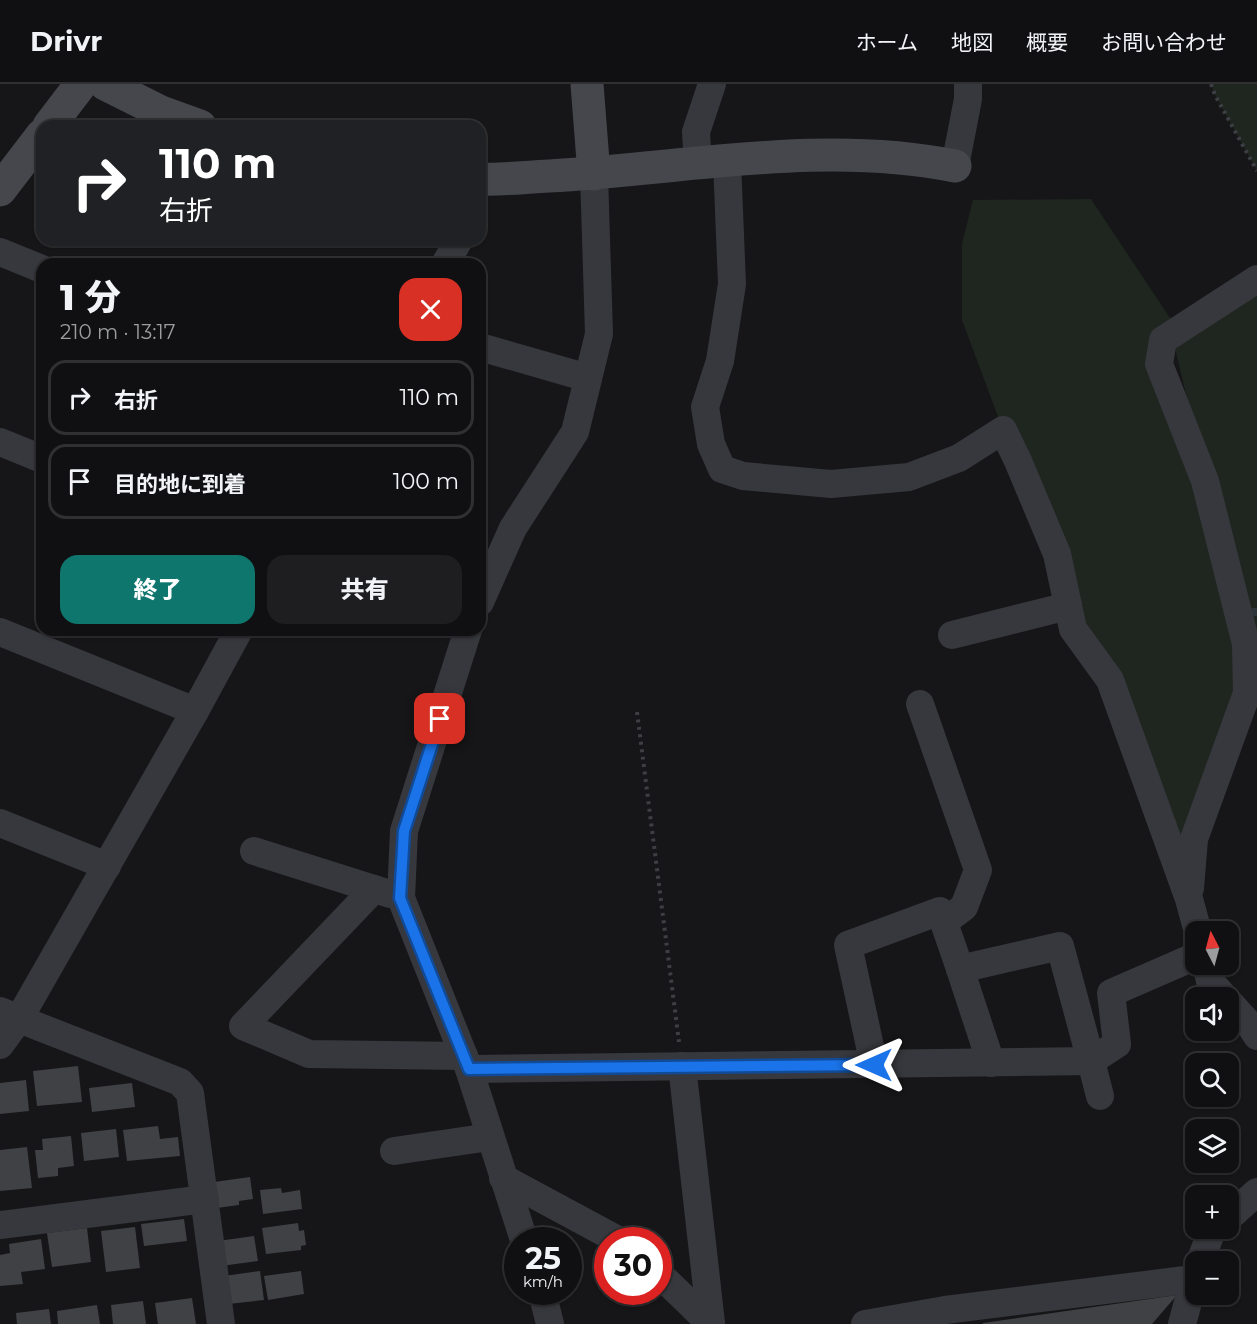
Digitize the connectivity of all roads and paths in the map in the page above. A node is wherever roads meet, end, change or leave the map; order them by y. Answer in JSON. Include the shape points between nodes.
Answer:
{"nodes":[{"id":1,"x":81,"y":84,"type":"edge"},
{"id":2,"x":105,"y":84,"type":"edge"},
{"id":3,"x":587,"y":84,"type":"edge"},
{"id":4,"x":712,"y":84,"type":"edge"},
{"id":5,"x":968,"y":84,"type":"edge"},
{"id":6,"x":1211,"y":84,"type":"edge"},
{"id":7,"x":54,"y":120,"type":"edge"},
{"id":8,"x":183,"y":120,"type":"edge"},
{"id":9,"x":36,"y":143,"type":"edge"},
{"id":10,"x":713,"y":163,"type":"junction"},
{"id":11,"x":955,"y":166,"type":"joint"},
{"id":12,"x":1257,"y":171,"type":"edge"},
{"id":13,"x":594,"y":174,"type":"junction"},
{"id":14,"x":486,"y":183,"type":"edge"},
{"id":15,"x":0,"y":190,"type":"edge"},
{"id":16,"x":0,"y":252,"type":"edge"},
{"id":17,"x":36,"y":267,"type":"edge"},
{"id":18,"x":1257,"y":279,"type":"edge"},
{"id":19,"x":486,"y":348,"type":"edge"},
{"id":20,"x":588,"y":378,"type":"junction"},
{"id":21,"x":0,"y":442,"type":"edge"},
{"id":22,"x":36,"y":457,"type":"edge"},
{"id":23,"x":486,"y":589,"type":"edge"},
{"id":24,"x":1068,"y":606,"type":"junction"},
{"id":25,"x":0,"y":632,"type":"edge"},
{"id":26,"x":952,"y":635,"type":"dead end"},
{"id":27,"x":235,"y":636,"type":"edge"},
{"id":28,"x":466,"y":636,"type":"edge"},
{"id":29,"x":920,"y":704,"type":"dead end"},
{"id":30,"x":195,"y":711,"type":"junction"},
{"id":31,"x":637,"y":712,"type":"dead end"},
{"id":32,"x":1245,"y":733,"type":"edge"},
{"id":33,"x":0,"y":824,"type":"edge"},
{"id":34,"x":254,"y":851,"type":"dead end"},
{"id":35,"x":107,"y":866,"type":"junction"},
{"id":36,"x":387,"y":894,"type":"junction"},
{"id":37,"x":1190,"y":899,"type":"junction"},
{"id":38,"x":1195,"y":921,"type":"edge"},
{"id":39,"x":944,"y":922,"type":"junction"},
{"id":40,"x":1185,"y":961,"type":"edge"},
{"id":41,"x":960,"y":969,"type":"junction"},
{"id":42,"x":1239,"y":1012,"type":"edge"},
{"id":43,"x":10,"y":1015,"type":"edge"},
{"id":44,"x":1257,"y":1036,"type":"edge"},
{"id":45,"x":0,"y":1045,"type":"edge"},
{"id":46,"x":1091,"y":1061,"type":"junction"},
{"id":47,"x":466,"y":1062,"type":"junction"},
{"id":48,"x":992,"y":1063,"type":"junction"},
{"id":49,"x":874,"y":1065,"type":"junction"},
{"id":50,"x":682,"y":1066,"type":"junction"},
{"id":51,"x":1100,"y":1096,"type":"dead end"},
{"id":52,"x":490,"y":1137,"type":"junction"},
{"id":53,"x":394,"y":1151,"type":"dead end"},
{"id":54,"x":503,"y":1178,"type":"junction"},
{"id":55,"x":1257,"y":1192,"type":"edge"},
{"id":56,"x":205,"y":1199,"type":"junction"},
{"id":57,"x":1239,"y":1208,"type":"edge"},
{"id":58,"x":0,"y":1225,"type":"edge"},
{"id":59,"x":520,"y":1227,"type":"edge"},
{"id":60,"x":594,"y":1227,"type":"edge"},
{"id":61,"x":1185,"y":1273,"type":"edge"},
{"id":62,"x":672,"y":1286,"type":"edge"},
{"id":63,"x":545,"y":1305,"type":"edge"},
{"id":64,"x":1187,"y":1305,"type":"edge"},
{"id":65,"x":221,"y":1324,"type":"edge"},
{"id":66,"x":550,"y":1324,"type":"edge"},
{"id":67,"x":711,"y":1324,"type":"edge"},
{"id":68,"x":865,"y":1324,"type":"edge"},
{"id":69,"x":1182,"y":1324,"type":"edge"}],
"edges":[{"from":1,"to":7,"type":"street"},
{"from":2,"to":8,"type":"street"},
{"from":3,"to":13,"type":"street"},
{"from":4,"to":10,"type":"street","via":[[696,132]]},
{"from":5,"to":11,"type":"street"},
{"from":6,"to":12,"type":"path"},
{"from":9,"to":15,"type":"street"},
{"from":10,"to":11,"type":"street","via":[[825,156]]},
{"from":10,"to":13,"type":"street"},
{"from":10,"to":24,"type":"street","via":[[732,284],[720,361],[705,407],[711,444],[722,469],[743,476],[831,484],[909,477],[959,458],[1003,430],[1057,554]]},
{"from":13,"to":14,"type":"street"},
{"from":13,"to":20,"type":"street","via":[[599,334]]},
{"from":16,"to":17,"type":"street"},
{"from":18,"to":32,"type":"street","via":[[1163,340],[1159,364],[1205,481],[1246,644]]},
{"from":19,"to":20,"type":"street"},
{"from":20,"to":23,"type":"street","via":[[575,432],[513,528]]},
{"from":21,"to":22,"type":"street"},
{"from":24,"to":26,"type":"street"},
{"from":24,"to":37,"type":"street","via":[[1073,629],[1110,680]]},
{"from":25,"to":30,"type":"street"},
{"from":27,"to":30,"type":"street"},
{"from":28,"to":36,"type":"street"},
{"from":29,"to":39,"type":"street","via":[[978,870],[964,907]]},
{"from":30,"to":35,"type":"street"},
{"from":31,"to":50,"type":"path"},
{"from":32,"to":37,"type":"street","via":[[1194,840]]},
{"from":33,"to":35,"type":"street"},
{"from":34,"to":36,"type":"street"},
{"from":35,"to":43,"type":"street"},
{"from":36,"to":47,"type":"street"},
{"from":36,"to":47,"type":"street","via":[[243,1026],[309,1054]]},
{"from":37,"to":38,"type":"street"},
{"from":39,"to":41,"type":"street"},
{"from":39,"to":49,"type":"street","via":[[940,910],[848,945]]},
{"from":40,"to":46,"type":"street","via":[[1111,993],[1117,1044]]},
{"from":41,"to":46,"type":"street","via":[[1060,946]]},
{"from":41,"to":48,"type":"street"},
{"from":42,"to":44,"type":"street"},
{"from":43,"to":45,"type":"street"},
{"from":43,"to":56,"type":"street","via":[[180,1082],[190,1093]]},
{"from":46,"to":48,"type":"street"},
{"from":46,"to":51,"type":"street"},
{"from":47,"to":50,"type":"street"},
{"from":47,"to":52,"type":"street"},
{"from":48,"to":49,"type":"street"},
{"from":49,"to":50,"type":"street"},
{"from":50,"to":67,"type":"street"},
{"from":52,"to":53,"type":"street"},
{"from":52,"to":54,"type":"street"},
{"from":54,"to":59,"type":"street"},
{"from":54,"to":60,"type":"street"},
{"from":55,"to":57,"type":"street"},
{"from":56,"to":58,"type":"street"},
{"from":56,"to":65,"type":"street"},
{"from":61,"to":68,"type":"street"},
{"from":62,"to":67,"type":"street"},
{"from":63,"to":66,"type":"street"},
{"from":64,"to":69,"type":"street"}]}
